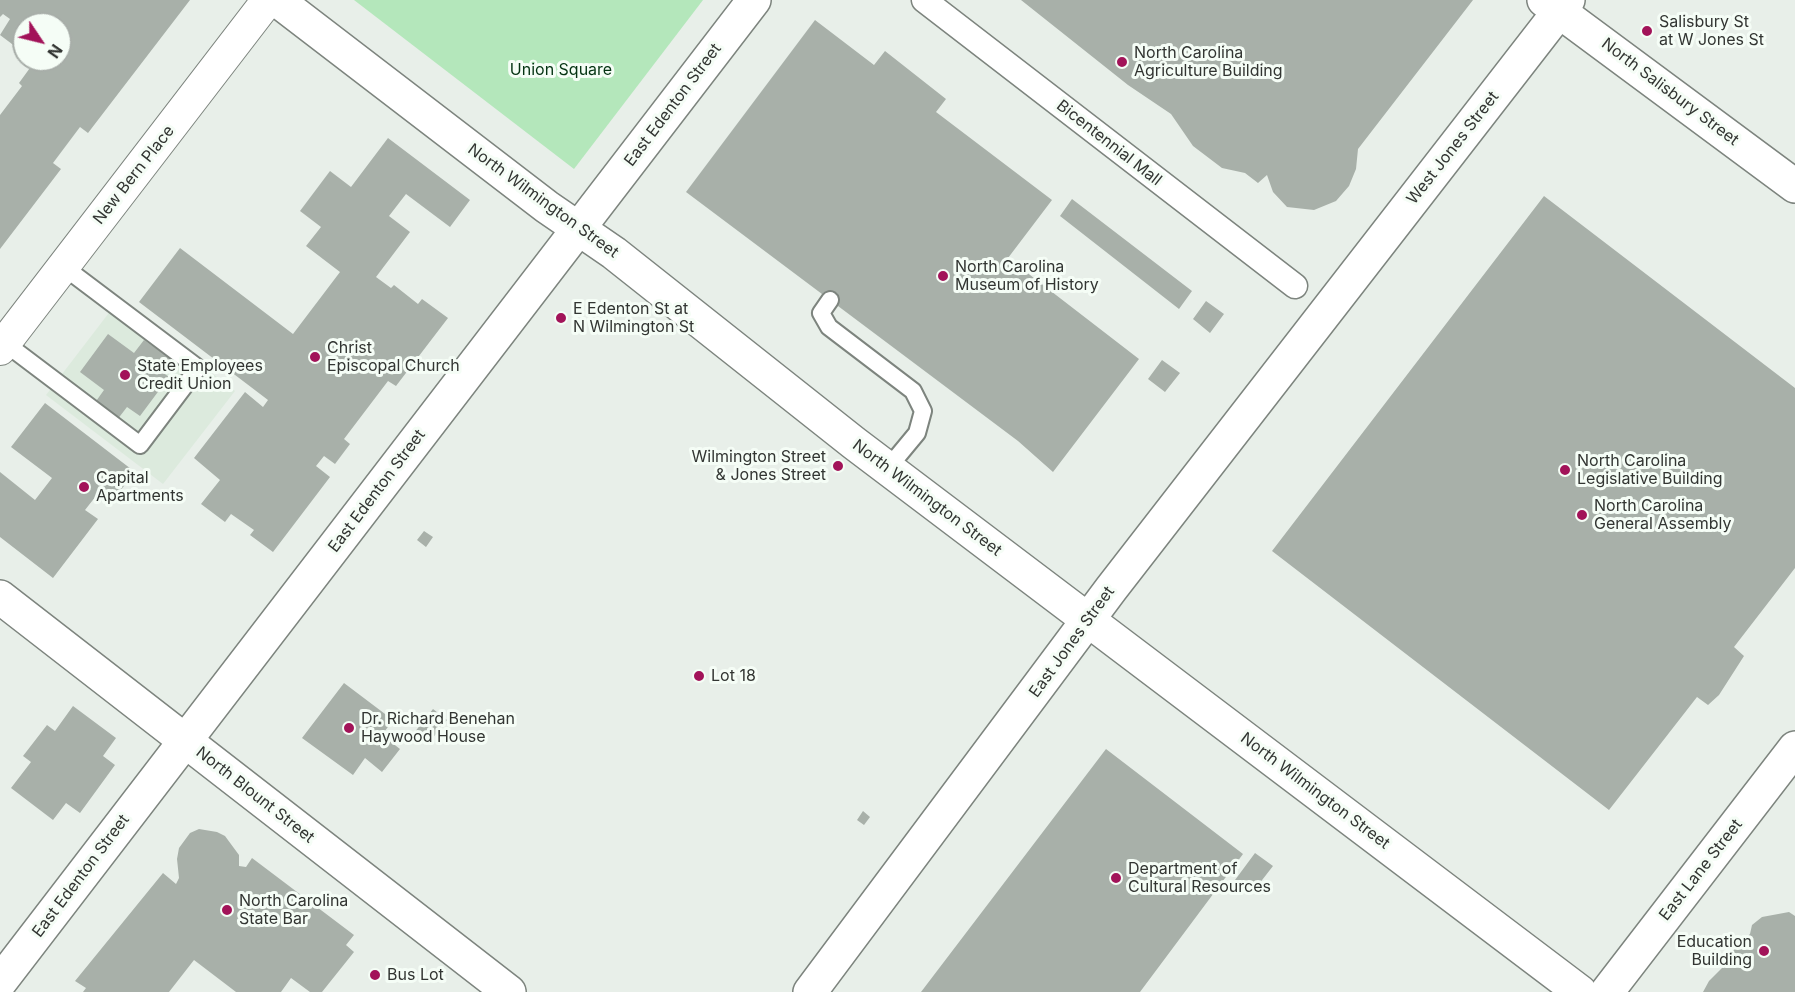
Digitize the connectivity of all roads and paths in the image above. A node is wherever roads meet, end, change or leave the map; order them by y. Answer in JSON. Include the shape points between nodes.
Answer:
{"nodes":[{"id":1,"x":268,"y":0,"type":"edge"},
{"id":2,"x":277,"y":0,"type":"edge"},
{"id":3,"x":754,"y":0,"type":"edge"},
{"id":4,"x":924,"y":0,"type":"edge"},
{"id":5,"x":1557,"y":4,"type":"edge"},
{"id":6,"x":1795,"y":186,"type":"edge"},
{"id":7,"x":579,"y":229,"type":"junction"},
{"id":8,"x":64,"y":267,"type":"junction"},
{"id":9,"x":1295,"y":286,"type":"dead end"},
{"id":10,"x":1338,"y":295,"type":"joint"},
{"id":11,"x":830,"y":300,"type":"dead end"},
{"id":12,"x":2,"y":346,"type":"edge"},
{"id":13,"x":888,"y":468,"type":"junction"},
{"id":14,"x":0,"y":597,"type":"edge"},
{"id":15,"x":1088,"y":620,"type":"junction"},
{"id":16,"x":184,"y":740,"type":"junction"},
{"id":17,"x":1795,"y":748,"type":"edge"},
{"id":18,"x":0,"y":982,"type":"edge"},
{"id":19,"x":509,"y":992,"type":"edge"},
{"id":20,"x":810,"y":992,"type":"edge"},
{"id":21,"x":1580,"y":992,"type":"edge"},
{"id":22,"x":1607,"y":992,"type":"edge"}],
"edges":[{"from":1,"to":8,"type":"street","name":"New Bern Place"},
{"from":2,"to":7,"type":"main road","name":"North Wilmington Street"},
{"from":3,"to":7,"type":"main road","name":"East Edenton Street"},
{"from":4,"to":9,"type":"street","name":"Bicentennial Mall"},
{"from":5,"to":6,"type":"main road","name":"North Salisbury Street"},
{"from":5,"to":10,"type":"main road","name":"West Jones Street"},
{"from":7,"to":13,"type":"main road","name":"North Wilmington Street"},
{"from":7,"to":16,"type":"main road","name":"East Edenton Street"},
{"from":8,"to":12,"type":"street","name":"New Bern Place"},
{"from":8,"to":12,"type":"lane","via":[[198,368],[140,445]]},
{"from":10,"to":15,"type":"main road","name":"East Jones Street"},
{"from":11,"to":13,"type":"lane","via":[[821,313],[829,327],[913,391],[924,411],[917,433]]},
{"from":13,"to":15,"type":"main road","name":"North Wilmington Street"},
{"from":14,"to":16,"type":"main road","name":"North Blount Street"},
{"from":15,"to":20,"type":"main road","name":"East Jones Street"},
{"from":15,"to":21,"type":"main road","name":"North Wilmington Street"},
{"from":16,"to":18,"type":"main road","name":"East Edenton Street"},
{"from":16,"to":19,"type":"main road","name":"North Blount Street"},
{"from":17,"to":22,"type":"main road","name":"East Lane Street"}]}
